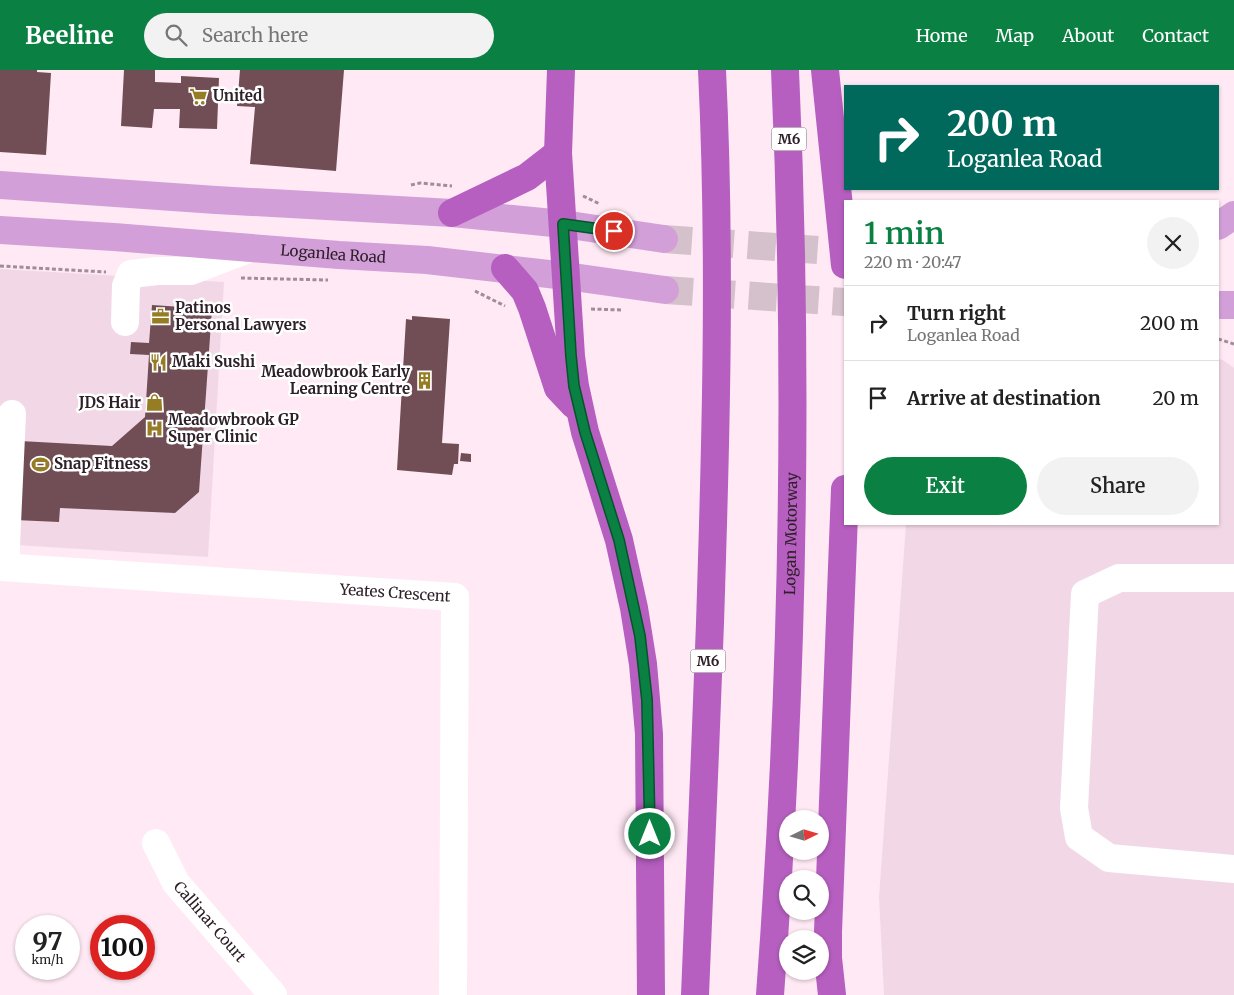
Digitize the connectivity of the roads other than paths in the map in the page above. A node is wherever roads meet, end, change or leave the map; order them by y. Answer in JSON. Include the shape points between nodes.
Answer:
{"nodes":[{"id":1,"x":561,"y":70,"type":"edge"},
{"id":2,"x":712,"y":70,"type":"edge"},
{"id":3,"x":786,"y":70,"type":"edge"},
{"id":4,"x":825,"y":70,"type":"edge"},
{"id":5,"x":558,"y":153,"type":"junction"},
{"id":6,"x":0,"y":185,"type":"edge"},
{"id":7,"x":452,"y":213,"type":"junction"},
{"id":8,"x":1234,"y":215,"type":"edge"},
{"id":9,"x":563,"y":224,"type":"junction"},
{"id":10,"x":1219,"y":225,"type":"edge"},
{"id":11,"x":0,"y":230,"type":"edge"},
{"id":12,"x":664,"y":239,"type":"tunnel mouth"},
{"id":13,"x":1219,"y":240,"type":"edge"},
{"id":14,"x":1234,"y":241,"type":"edge"},
{"id":15,"x":251,"y":248,"type":"junction"},
{"id":16,"x":844,"y":254,"type":"edge"},
{"id":17,"x":506,"y":268,"type":"junction"},
{"id":18,"x":566,"y":276,"type":"junction"},
{"id":19,"x":665,"y":290,"type":"tunnel mouth"},
{"id":20,"x":125,"y":322,"type":"dead end"},
{"id":21,"x":580,"y":412,"type":"junction"},
{"id":22,"x":12,"y":414,"type":"dead end"},
{"id":23,"x":844,"y":515,"type":"edge"},
{"id":24,"x":2,"y":567,"type":"edge"},
{"id":25,"x":1234,"y":578,"type":"edge"},
{"id":26,"x":156,"y":843,"type":"dead end"},
{"id":27,"x":1234,"y":869,"type":"edge"},
{"id":28,"x":273,"y":995,"type":"edge"},
{"id":29,"x":453,"y":995,"type":"edge"},
{"id":30,"x":651,"y":995,"type":"edge"},
{"id":31,"x":695,"y":995,"type":"edge"},
{"id":32,"x":770,"y":995,"type":"edge"},
{"id":33,"x":832,"y":995,"type":"edge"}],
"edges":[{"from":1,"to":5,"type":"highway"},
{"from":2,"to":31,"type":"highway","number":"M6","via":[[717,327],[713,538]]},
{"from":3,"to":32,"type":"highway","name":"Logan Motorway","number":"M6","via":[[792,332],[791,618]]},
{"from":4,"to":16,"type":"highway"},
{"from":5,"to":7,"type":"highway","via":[[527,177]]},
{"from":5,"to":9,"type":"highway"},
{"from":6,"to":7,"type":"main road"},
{"from":7,"to":9,"type":"main road"},
{"from":8,"to":10,"type":"main road"},
{"from":9,"to":12,"type":"main road"},
{"from":9,"to":18,"type":"highway"},
{"from":11,"to":15,"type":"main road","name":"Loganlea Road"},
{"from":13,"to":14,"type":"main road"},
{"from":15,"to":17,"type":"main road","name":"Loganlea Road"},
{"from":15,"to":20,"type":"street","via":[[191,271],[131,274],[126,286]]},
{"from":17,"to":18,"type":"main road","name":"Loganlea Road"},
{"from":17,"to":21,"type":"highway","via":[[525,291],[558,388]]},
{"from":18,"to":19,"type":"main road","name":"Loganlea Road"},
{"from":18,"to":21,"type":"highway","via":[[571,356]]},
{"from":21,"to":30,"type":"highway","via":[[619,540],[643,664],[649,734]]},
{"from":22,"to":24,"type":"street"},
{"from":23,"to":33,"type":"highway","via":[[828,932]]},
{"from":24,"to":29,"type":"street","name":"Yeates Crescent","via":[[455,597]]},
{"from":25,"to":27,"type":"street","via":[[1119,578],[1085,594],[1074,808],[1079,837],[1109,858]]},
{"from":26,"to":28,"type":"street","name":"Callinar Court","via":[[176,883]]}]}
